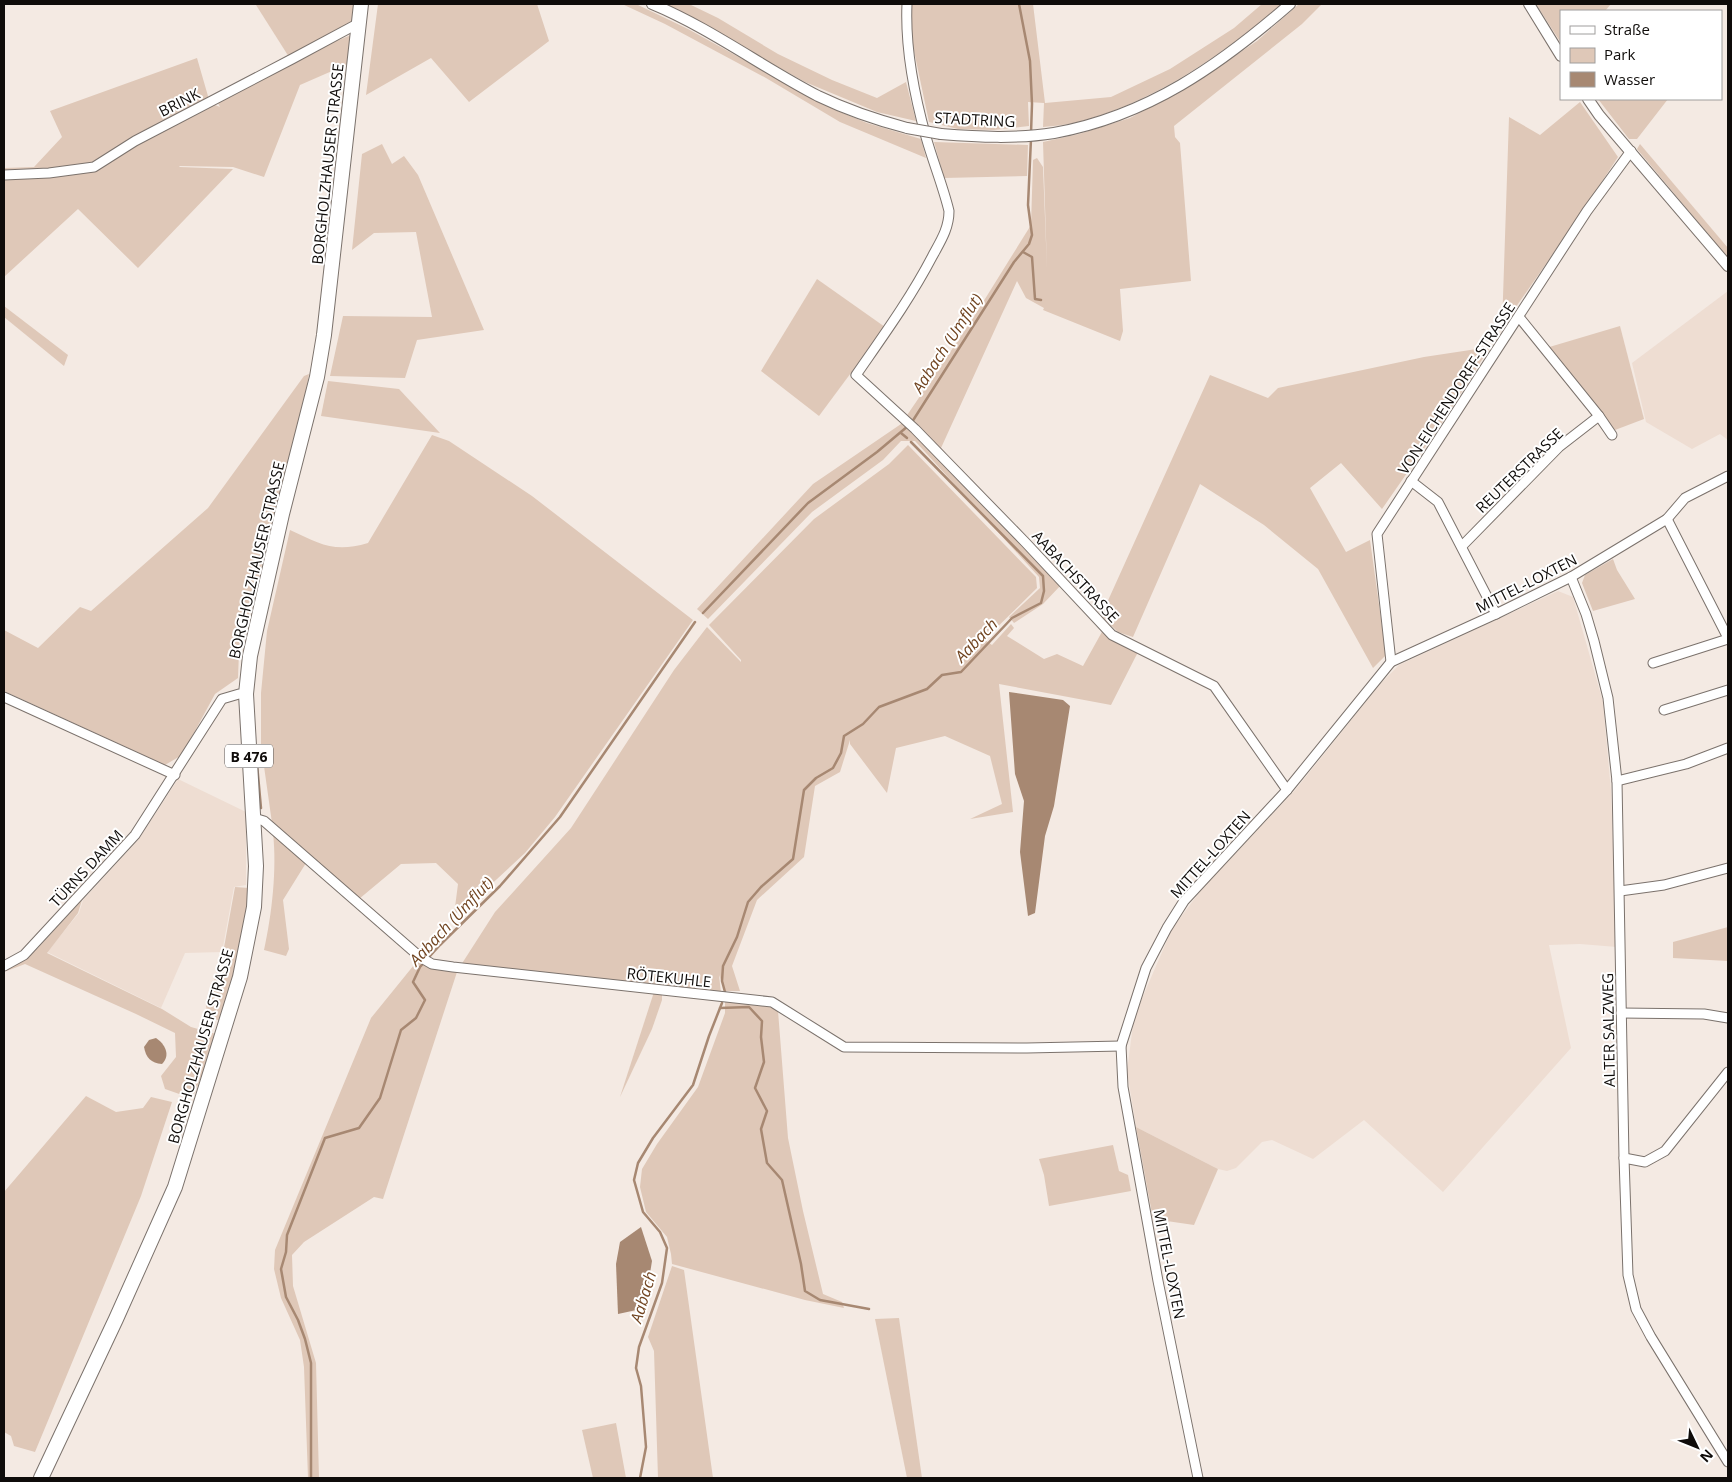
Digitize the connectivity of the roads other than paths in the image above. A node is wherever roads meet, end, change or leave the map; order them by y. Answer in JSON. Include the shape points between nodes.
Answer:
{"nodes":[{"id":1,"x":361,"y":4,"type":"edge"},
{"id":2,"x":652,"y":4,"type":"edge"},
{"id":3,"x":907,"y":4,"type":"edge"},
{"id":4,"x":1290,"y":4,"type":"edge"},
{"id":5,"x":1528,"y":4,"type":"edge"},
{"id":6,"x":359,"y":23,"type":"junction"},
{"id":7,"x":1560,"y":54,"type":"edge"},
{"id":8,"x":1589,"y":100,"type":"edge"},
{"id":9,"x":1631,"y":151,"type":"junction"},
{"id":10,"x":4,"y":175,"type":"edge"},
{"id":11,"x":1728,"y":266,"type":"edge"},
{"id":12,"x":1519,"y":317,"type":"junction"},
{"id":13,"x":1599,"y":416,"type":"junction"},
{"id":14,"x":1612,"y":435,"type":"dead end"},
{"id":15,"x":1728,"y":476,"type":"edge"},
{"id":16,"x":1412,"y":481,"type":"junction"},
{"id":17,"x":1667,"y":519,"type":"junction"},
{"id":18,"x":1462,"y":546,"type":"junction"},
{"id":19,"x":1571,"y":576,"type":"junction"},
{"id":20,"x":1496,"y":614,"type":"junction"},
{"id":21,"x":1728,"y":638,"type":"edge"},
{"id":22,"x":1391,"y":662,"type":"junction"},
{"id":23,"x":1653,"y":663,"type":"dead end"},
{"id":24,"x":1728,"y":690,"type":"edge"},
{"id":25,"x":246,"y":694,"type":"junction"},
{"id":26,"x":4,"y":697,"type":"edge"},
{"id":27,"x":1664,"y":710,"type":"dead end"},
{"id":28,"x":1728,"y":748,"type":"edge"},
{"id":29,"x":175,"y":775,"type":"junction"},
{"id":30,"x":1617,"y":781,"type":"junction"},
{"id":31,"x":1287,"y":790,"type":"junction"},
{"id":32,"x":254,"y":818,"type":"junction"},
{"id":33,"x":1728,"y":868,"type":"edge"},
{"id":34,"x":1620,"y":891,"type":"junction"},
{"id":35,"x":4,"y":966,"type":"edge"},
{"id":36,"x":1621,"y":1013,"type":"junction"},
{"id":37,"x":1728,"y":1018,"type":"edge"},
{"id":38,"x":1121,"y":1046,"type":"junction"},
{"id":39,"x":1728,"y":1072,"type":"edge"},
{"id":40,"x":1624,"y":1158,"type":"junction"},
{"id":41,"x":1728,"y":1462,"type":"edge"},
{"id":42,"x":41,"y":1478,"type":"edge"},
{"id":43,"x":1198,"y":1478,"type":"edge"}],
"edges":[{"from":1,"to":6,"type":"main road","name":"BORGHOLZHAUSER STRASSE","number":"B 476"},
{"from":2,"to":4,"type":"street","name":"STADTRING","bridge":true,"via":[[818,96],[851,110],[908,128],[983,137],[1053,133],[1099,123],[1127,112],[1194,78],[1227,56]]},
{"from":3,"to":31,"type":"street","name":"AABACHSTRASSE","via":[[913,78],[926,136],[950,211],[949,223],[896,319],[856,374],[915,429],[1112,635],[1214,686]]},
{"from":5,"to":7,"type":"street"},
{"from":6,"to":10,"type":"street","name":"BRINK","via":[[135,140],[94,167]]},
{"from":6,"to":25,"type":"main road","name":"BORGHOLZHAUSER STRASSE","number":"B 476","via":[[317,377],[250,656]]},
{"from":8,"to":9,"type":"street"},
{"from":9,"to":11,"type":"street"},
{"from":9,"to":12,"type":"street","name":"VON-EICHENDORFF-STRASSE","via":[[1587,211]]},
{"from":12,"to":13,"type":"street"},
{"from":12,"to":16,"type":"street","name":"VON-EICHENDORFF-STRASSE"},
{"from":13,"to":14,"type":"street"},
{"from":13,"to":18,"type":"street","name":"REUTERSTRASSE","via":[[1558,447]]},
{"from":15,"to":17,"type":"street","name":"MITTEL-LOXTEN","via":[[1685,498]]},
{"from":16,"to":18,"type":"street","via":[[1438,502]]},
{"from":16,"to":22,"type":"street","name":"VON-EICHENDORFF-STRASSE","via":[[1377,534]]},
{"from":17,"to":19,"type":"street","name":"MITTEL-LOXTEN"},
{"from":17,"to":21,"type":"street"},
{"from":18,"to":20,"type":"street"},
{"from":19,"to":20,"type":"street","name":"MITTEL-LOXTEN"},
{"from":19,"to":30,"type":"street","name":"ALTER SALZWEG","via":[[1586,614],[1608,698]]},
{"from":20,"to":22,"type":"street","name":"MITTEL-LOXTEN"},
{"from":21,"to":23,"type":"street"},
{"from":22,"to":31,"type":"street","name":"MITTEL-LOXTEN"},
{"from":24,"to":27,"type":"street"},
{"from":25,"to":29,"type":"street","name":"TÜRNS DAMM","via":[[222,699]]},
{"from":25,"to":32,"type":"main road","name":"BORGHOLZHAUSER STRASSE","number":"B 476"},
{"from":26,"to":29,"type":"street"},
{"from":28,"to":30,"type":"street","via":[[1686,764]]},
{"from":29,"to":35,"type":"street","name":"TÜRNS DAMM","via":[[136,835],[24,955]]},
{"from":30,"to":34,"type":"street","name":"ALTER SALZWEG"},
{"from":31,"to":38,"type":"street","name":"MITTEL-LOXTEN","via":[[1184,901],[1146,968]]},
{"from":32,"to":38,"type":"street","name":"RÖTEKUHLE","via":[[264,821],[432,964],[772,1002],[844,1048]]},
{"from":32,"to":42,"type":"main road","name":"BORGHOLZHAUSER STRASSE","number":"B 476","via":[[254,907],[240,978],[178,1178]]},
{"from":33,"to":34,"type":"street","via":[[1664,885]]},
{"from":34,"to":36,"type":"street","name":"ALTER SALZWEG"},
{"from":36,"to":37,"type":"street","via":[[1704,1014]]},
{"from":36,"to":40,"type":"street","name":"ALTER SALZWEG"},
{"from":38,"to":43,"type":"street","name":"MITTEL-LOXTEN","via":[[1123,1087]]},
{"from":39,"to":40,"type":"street","via":[[1665,1151],[1645,1162]]},
{"from":40,"to":41,"type":"street","name":"ALTER SALZWEG","via":[[1628,1275],[1636,1309]]}]}
